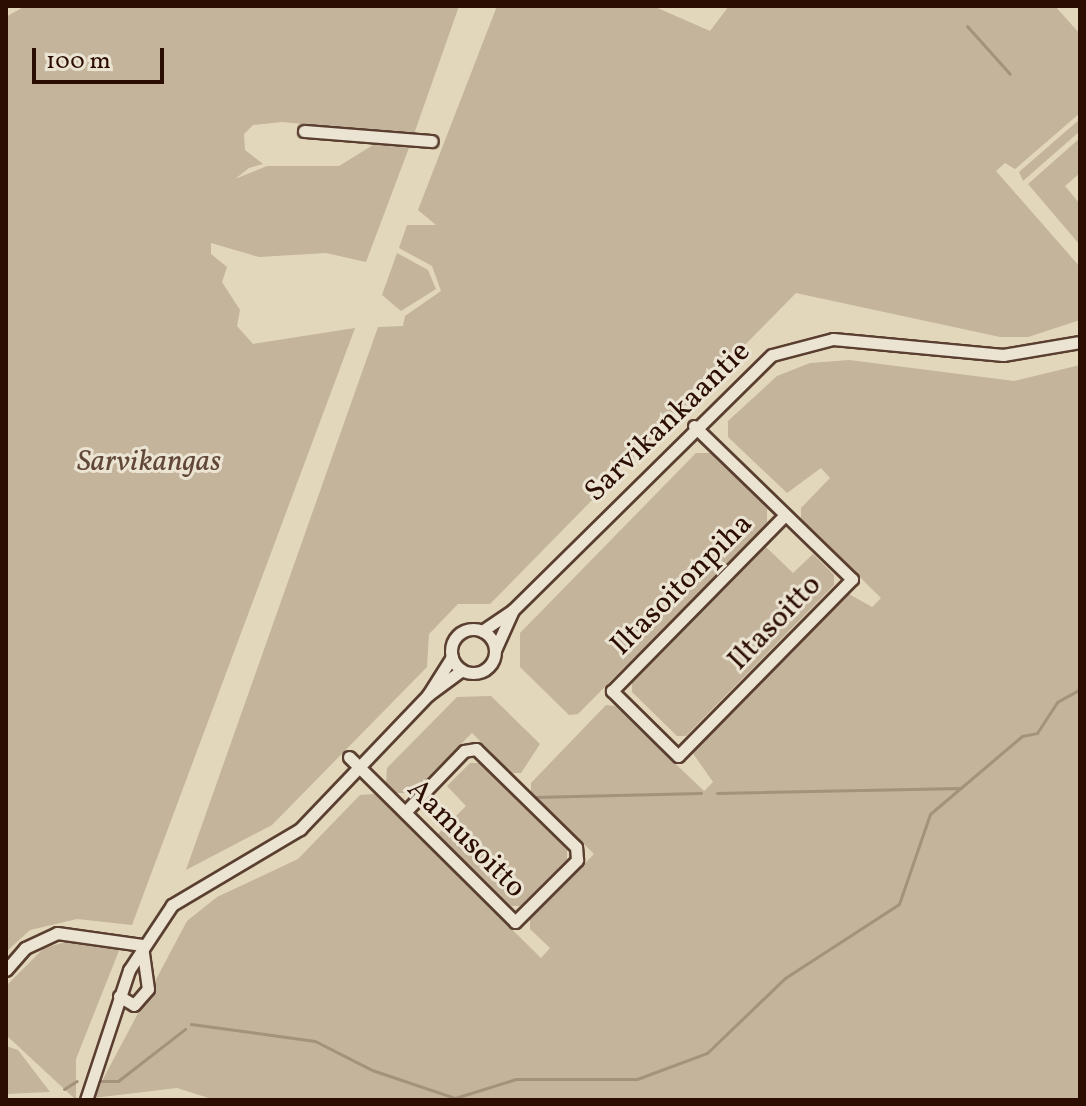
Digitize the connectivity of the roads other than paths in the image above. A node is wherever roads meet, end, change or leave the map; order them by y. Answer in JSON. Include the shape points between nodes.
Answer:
{"nodes":[{"id":1,"x":304,"y":131,"type":"dead end"},
{"id":2,"x":432,"y":141,"type":"dead end"},
{"id":3,"x":1080,"y":342,"type":"edge"},
{"id":4,"x":694,"y":426,"type":"junction"},
{"id":5,"x":785,"y":515,"type":"junction"},
{"id":6,"x":513,"y":610,"type":"junction"},
{"id":7,"x":482,"y":631,"type":"junction"},
{"id":8,"x":495,"y":650,"type":"junction"},
{"id":9,"x":452,"y":657,"type":"junction"},
{"id":10,"x":462,"y":670,"type":"junction"},
{"id":11,"x":428,"y":695,"type":"junction"},
{"id":12,"x":678,"y":756,"type":"joint"},
{"id":13,"x":349,"y":757,"type":"dead end"},
{"id":14,"x":359,"y":767,"type":"junction"},
{"id":15,"x":405,"y":812,"type":"junction"},
{"id":16,"x":142,"y":945,"type":"junction"},
{"id":17,"x":6,"y":970,"type":"edge"},
{"id":18,"x":119,"y":996,"type":"junction"},
{"id":19,"x":86,"y":1100,"type":"edge"}],
"edges":[{"from":1,"to":2,"type":"street"},
{"from":3,"to":4,"type":"street","name":"Sarvikankaantie","via":[[1003,355],[846,339],[798,344],[755,366]]},
{"from":4,"to":5,"type":"street","name":"Iltasoitto"},
{"from":4,"to":6,"type":"street","name":"Sarvikankaantie"},
{"from":5,"to":12,"type":"street","name":"Iltasoitonpiha","via":[[612,691]]},
{"from":5,"to":12,"type":"street","name":"Iltasoitto","via":[[852,579]]},
{"from":6,"to":7,"type":"street","name":"Sarvikankaantie"},
{"from":6,"to":8,"type":"street","name":"Sarvikankaantie"},
{"from":7,"to":8,"type":"street"},
{"from":7,"to":9,"type":"street","name":"Sarvikankaantie","via":[[459,634]]},
{"from":8,"to":10,"type":"street","name":"Sarvikankaantie","via":[[485,670]]},
{"from":9,"to":10,"type":"street"},
{"from":9,"to":11,"type":"street","name":"Sarvikankaantie"},
{"from":10,"to":11,"type":"street","name":"Sarvikankaantie"},
{"from":11,"to":14,"type":"street","name":"Sarvikankaantie"},
{"from":13,"to":14,"type":"street","name":"Aamusoitto"},
{"from":14,"to":15,"type":"street","name":"Aamusoitto"},
{"from":14,"to":16,"type":"street","name":"Sarvikankaantie","via":[[279,846],[172,905]]},
{"from":15,"to":15,"type":"street","name":"Aamusoitto","via":[[515,922],[578,853],[476,749],[464,751]]},
{"from":16,"to":17,"type":"street","via":[[57,933],[25,948]]},
{"from":16,"to":18,"type":"street","name":"Sarvikankaantie"},
{"from":16,"to":18,"type":"street","via":[[148,989],[134,1005]]},
{"from":18,"to":19,"type":"street","name":"Sarvikankaantie"}]}
